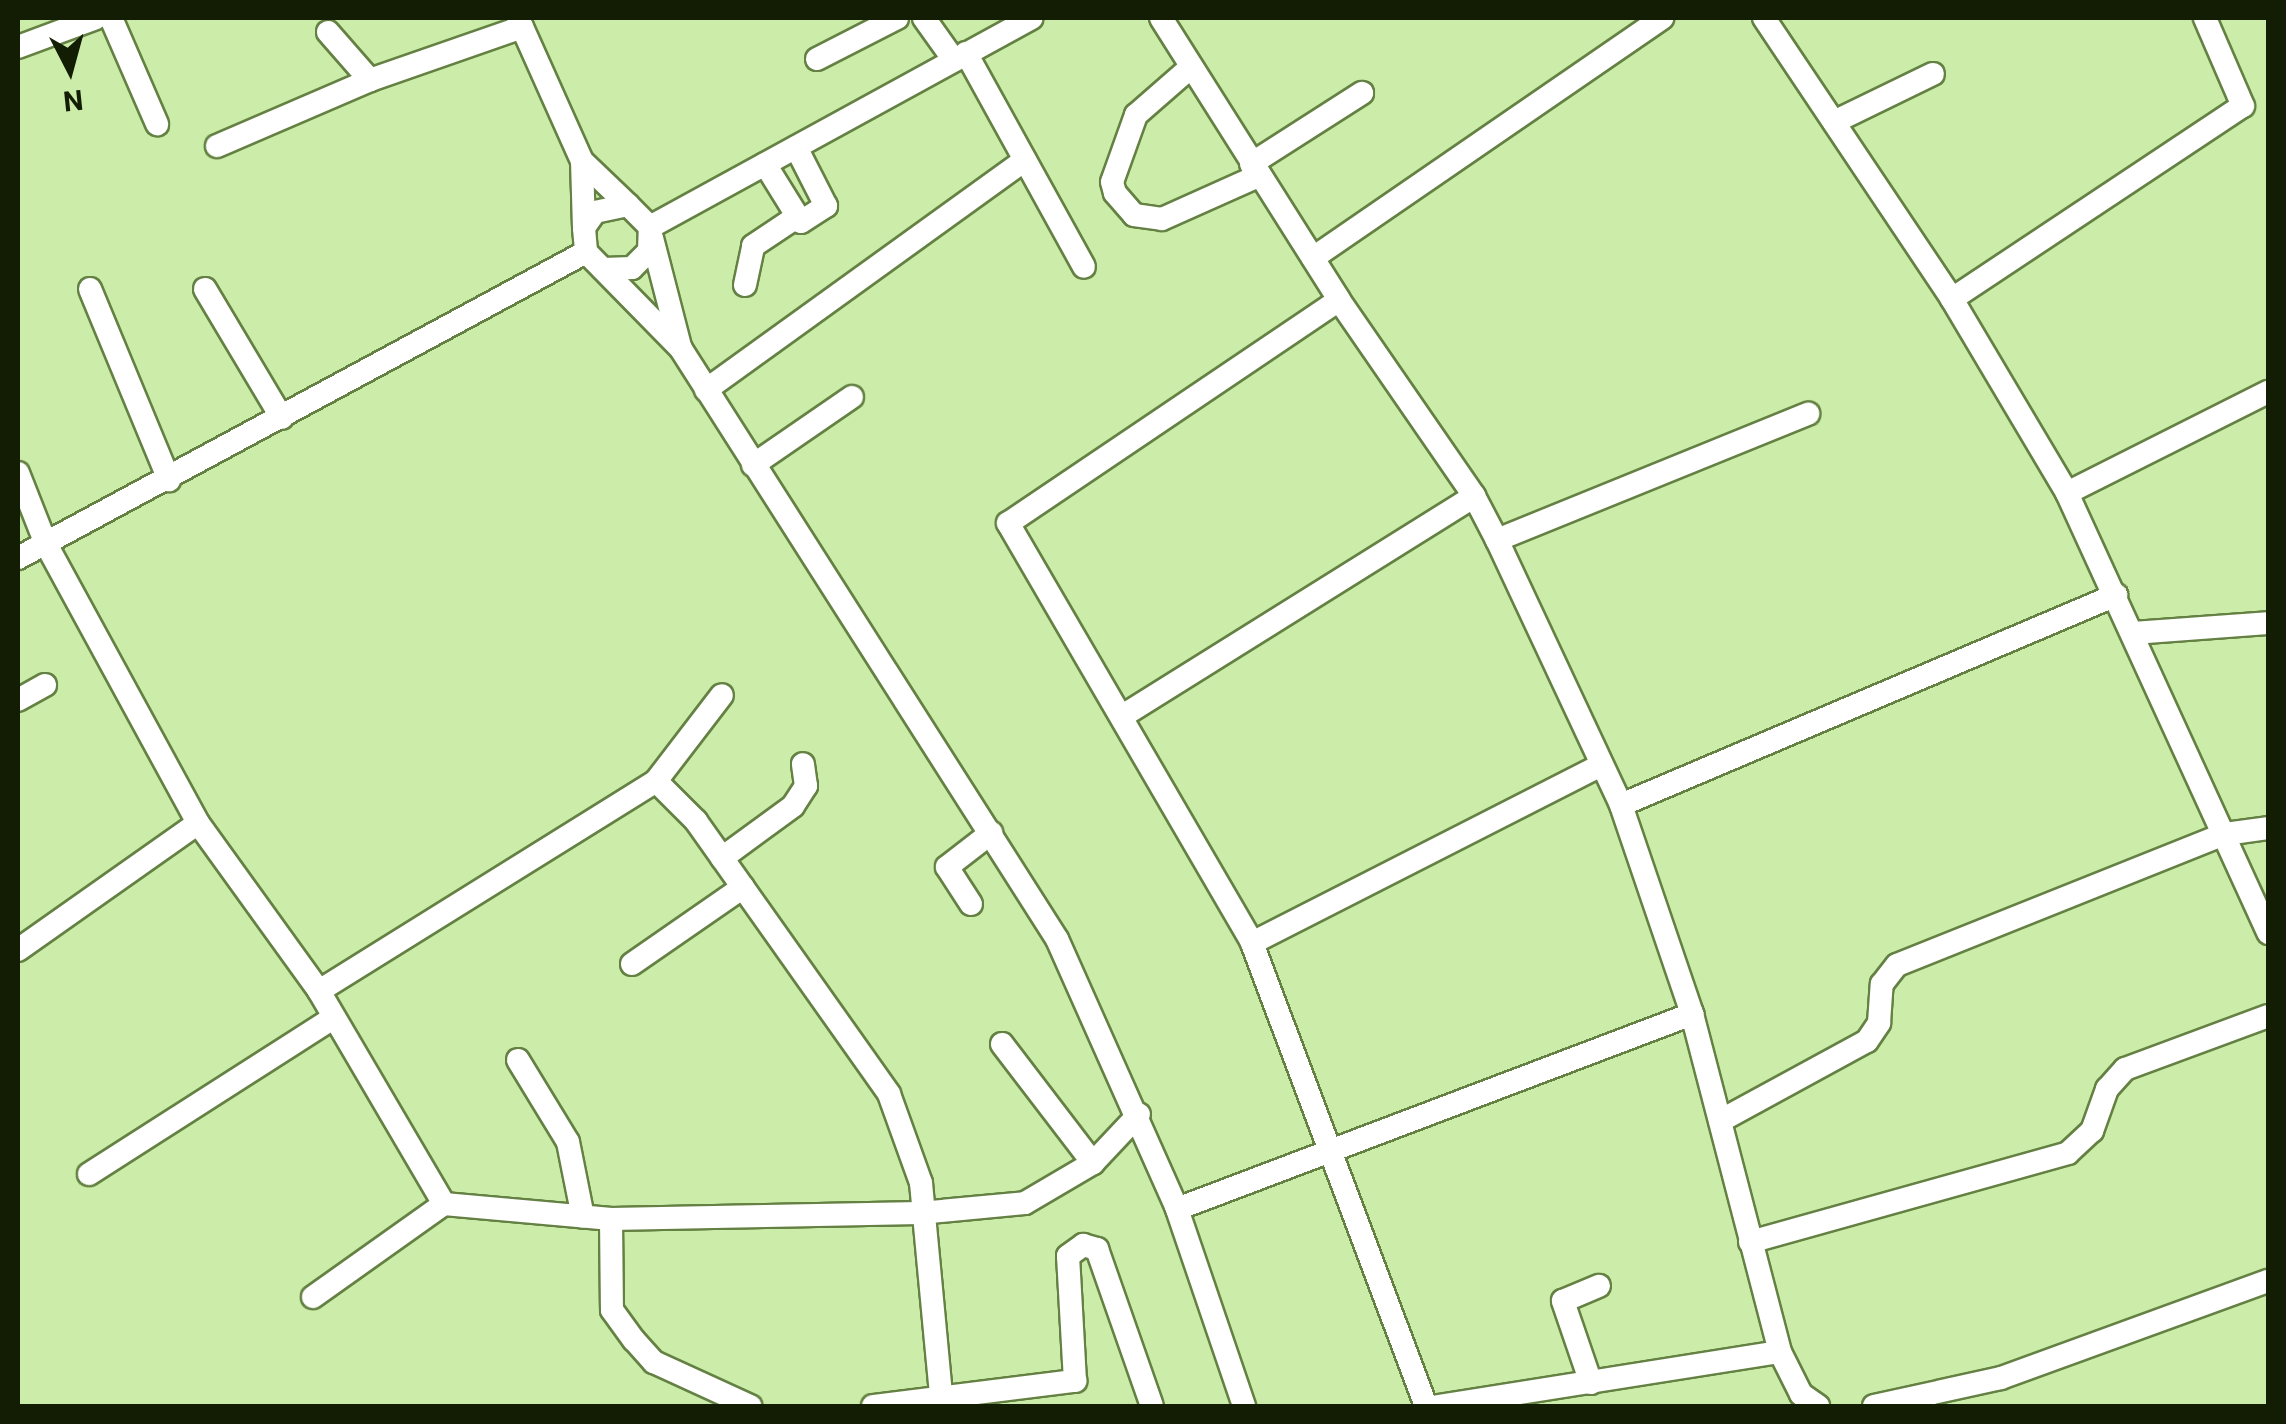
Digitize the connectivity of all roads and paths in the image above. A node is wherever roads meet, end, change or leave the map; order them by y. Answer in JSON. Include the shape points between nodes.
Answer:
{"nodes":[{"id":1,"x":96,"y":18,"type":"edge"},
{"id":2,"x":112,"y":18,"type":"edge"},
{"id":3,"x":897,"y":18,"type":"edge"},
{"id":4,"x":924,"y":18,"type":"edge"},
{"id":5,"x":1032,"y":18,"type":"edge"},
{"id":6,"x":1161,"y":18,"type":"edge"},
{"id":7,"x":1662,"y":18,"type":"edge"},
{"id":8,"x":1764,"y":18,"type":"edge"},
{"id":9,"x":2205,"y":18,"type":"edge"},
{"id":10,"x":520,"y":22,"type":"edge"},
{"id":11,"x":328,"y":32,"type":"dead end"},
{"id":12,"x":18,"y":47,"type":"edge"},
{"id":13,"x":960,"y":57,"type":"junction"},
{"id":14,"x":817,"y":59,"type":"dead end"},
{"id":15,"x":1191,"y":67,"type":"junction"},
{"id":16,"x":1932,"y":74,"type":"dead end"},
{"id":17,"x":370,"y":80,"type":"junction"},
{"id":18,"x":1362,"y":93,"type":"dead end"},
{"id":19,"x":1834,"y":122,"type":"junction"},
{"id":20,"x":158,"y":124,"type":"dead end"},
{"id":21,"x":218,"y":146,"type":"dead end"},
{"id":22,"x":796,"y":147,"type":"junction"},
{"id":23,"x":582,"y":160,"type":"junction"},
{"id":24,"x":1026,"y":160,"type":"junction"},
{"id":25,"x":764,"y":164,"type":"junction"},
{"id":26,"x":1254,"y":170,"type":"junction"},
{"id":27,"x":628,"y":204,"type":"junction"},
{"id":28,"x":795,"y":218,"type":"junction"},
{"id":29,"x":584,"y":228,"type":"junction"},
{"id":30,"x":651,"y":233,"type":"junction"},
{"id":31,"x":1313,"y":258,"type":"junction"},
{"id":32,"x":594,"y":261,"type":"junction"},
{"id":33,"x":1084,"y":267,"type":"dead end"},
{"id":34,"x":745,"y":285,"type":"dead end"},
{"id":35,"x":90,"y":289,"type":"dead end"},
{"id":36,"x":205,"y":290,"type":"dead end"},
{"id":37,"x":1952,"y":299,"type":"junction"},
{"id":38,"x":1339,"y":300,"type":"junction"},
{"id":39,"x":681,"y":350,"type":"junction"},
{"id":40,"x":706,"y":390,"type":"junction"},
{"id":41,"x":2268,"y":392,"type":"edge"},
{"id":42,"x":852,"y":397,"type":"dead end"},
{"id":43,"x":1808,"y":414,"type":"dead end"},
{"id":44,"x":282,"y":418,"type":"junction"},
{"id":45,"x":752,"y":464,"type":"junction"},
{"id":46,"x":18,"y":473,"type":"edge"},
{"id":47,"x":169,"y":480,"type":"junction"},
{"id":48,"x":2067,"y":494,"type":"junction"},
{"id":49,"x":1474,"y":496,"type":"junction"},
{"id":50,"x":1497,"y":540,"type":"junction"},
{"id":51,"x":46,"y":544,"type":"junction"},
{"id":52,"x":18,"y":558,"type":"edge"},
{"id":53,"x":2116,"y":595,"type":"junction"},
{"id":54,"x":2268,"y":624,"type":"edge"},
{"id":55,"x":2134,"y":633,"type":"junction"},
{"id":56,"x":45,"y":684,"type":"dead end"},
{"id":57,"x":722,"y":694,"type":"dead end"},
{"id":58,"x":18,"y":700,"type":"edge"},
{"id":59,"x":1124,"y":715,"type":"junction"},
{"id":60,"x":803,"y":764,"type":"dead end"},
{"id":61,"x":1601,"y":765,"type":"junction"},
{"id":62,"x":656,"y":781,"type":"junction"},
{"id":63,"x":1621,"y":805,"type":"junction"},
{"id":64,"x":198,"y":822,"type":"junction"},
{"id":65,"x":2268,"y":828,"type":"edge"},
{"id":66,"x":991,"y":833,"type":"junction"},
{"id":67,"x":2225,"y":834,"type":"junction"},
{"id":68,"x":722,"y":858,"type":"junction"},
{"id":69,"x":743,"y":887,"type":"junction"},
{"id":70,"x":970,"y":904,"type":"dead end"},
{"id":71,"x":2268,"y":933,"type":"edge"},
{"id":72,"x":1252,"y":943,"type":"junction"},
{"id":73,"x":18,"y":950,"type":"edge"},
{"id":74,"x":632,"y":964,"type":"dead end"},
{"id":75,"x":320,"y":990,"type":"junction"},
{"id":76,"x":1692,"y":1014,"type":"junction"},
{"id":77,"x":2268,"y":1016,"type":"edge"},
{"id":78,"x":331,"y":1019,"type":"junction"},
{"id":79,"x":1002,"y":1044,"type":"dead end"},
{"id":80,"x":518,"y":1060,"type":"dead end"},
{"id":81,"x":1138,"y":1114,"type":"junction"},
{"id":82,"x":1720,"y":1121,"type":"junction"},
{"id":83,"x":1332,"y":1154,"type":"junction"},
{"id":84,"x":1093,"y":1163,"type":"junction"},
{"id":85,"x":88,"y":1174,"type":"dead end"},
{"id":86,"x":444,"y":1204,"type":"junction"},
{"id":87,"x":1178,"y":1209,"type":"junction"},
{"id":88,"x":920,"y":1212,"type":"junction"},
{"id":89,"x":583,"y":1217,"type":"junction"},
{"id":90,"x":611,"y":1219,"type":"junction"},
{"id":91,"x":1750,"y":1242,"type":"junction"},
{"id":92,"x":2268,"y":1282,"type":"edge"},
{"id":93,"x":1599,"y":1286,"type":"dead end"},
{"id":94,"x":313,"y":1298,"type":"dead end"},
{"id":95,"x":1780,"y":1352,"type":"junction"},
{"id":96,"x":1591,"y":1383,"type":"junction"},
{"id":97,"x":1804,"y":1402,"type":"edge"},
{"id":98,"x":942,"y":1404,"type":"edge"},
{"id":99,"x":1453,"y":1405,"type":"edge"},
{"id":100,"x":750,"y":1406,"type":"edge"},
{"id":101,"x":873,"y":1406,"type":"edge"},
{"id":102,"x":1152,"y":1406,"type":"edge"},
{"id":103,"x":1244,"y":1406,"type":"edge"},
{"id":104,"x":1426,"y":1406,"type":"edge"},
{"id":105,"x":1874,"y":1406,"type":"edge"}],
"edges":[{"from":1,"to":12,"type":"street"},
{"from":2,"to":20,"type":"street"},
{"from":3,"to":14,"type":"street"},
{"from":4,"to":13,"type":"street"},
{"from":5,"to":13,"type":"street"},
{"from":6,"to":15,"type":"street"},
{"from":7,"to":31,"type":"street"},
{"from":8,"to":19,"type":"street"},
{"from":9,"to":37,"type":"street","via":[[2244,106]]},
{"from":10,"to":17,"type":"street"},
{"from":10,"to":23,"type":"street"},
{"from":11,"to":17,"type":"street"},
{"from":13,"to":22,"type":"street"},
{"from":13,"to":24,"type":"street"},
{"from":15,"to":26,"type":"street"},
{"from":15,"to":26,"type":"street","via":[[1136,115],[1112,182],[1115,193],[1134,215],[1162,219]]},
{"from":16,"to":19,"type":"street"},
{"from":17,"to":21,"type":"street"},
{"from":18,"to":26,"type":"street"},
{"from":19,"to":37,"type":"street"},
{"from":22,"to":25,"type":"street"},
{"from":22,"to":28,"type":"street","via":[[826,206],[801,222]]},
{"from":23,"to":27,"type":"street"},
{"from":23,"to":29,"type":"street"},
{"from":24,"to":33,"type":"street"},
{"from":24,"to":40,"type":"street"},
{"from":25,"to":28,"type":"street"},
{"from":25,"to":30,"type":"street"},
{"from":26,"to":31,"type":"street"},
{"from":27,"to":29,"type":"street","via":[[604,206]]},
{"from":27,"to":30,"type":"street"},
{"from":28,"to":34,"type":"street","via":[[753,246]]},
{"from":29,"to":32,"type":"street"},
{"from":30,"to":32,"type":"street","via":[[632,268]]},
{"from":30,"to":39,"type":"street"},
{"from":31,"to":38,"type":"street"},
{"from":32,"to":39,"type":"street"},
{"from":32,"to":44,"type":"street"},
{"from":35,"to":47,"type":"street"},
{"from":36,"to":44,"type":"street"},
{"from":37,"to":48,"type":"street"},
{"from":38,"to":49,"type":"street"},
{"from":38,"to":59,"type":"street","via":[[1008,523]]},
{"from":39,"to":40,"type":"street"},
{"from":40,"to":45,"type":"street"},
{"from":41,"to":48,"type":"street"},
{"from":42,"to":45,"type":"street"},
{"from":43,"to":50,"type":"street"},
{"from":44,"to":47,"type":"street"},
{"from":45,"to":66,"type":"street"},
{"from":46,"to":51,"type":"street"},
{"from":47,"to":51,"type":"street"},
{"from":48,"to":53,"type":"street"},
{"from":49,"to":50,"type":"street"},
{"from":49,"to":59,"type":"street"},
{"from":50,"to":61,"type":"street"},
{"from":51,"to":52,"type":"street"},
{"from":51,"to":64,"type":"street"},
{"from":53,"to":55,"type":"street"},
{"from":53,"to":63,"type":"street"},
{"from":54,"to":55,"type":"street"},
{"from":55,"to":67,"type":"street"},
{"from":56,"to":58,"type":"street"},
{"from":57,"to":62,"type":"street"},
{"from":59,"to":72,"type":"street"},
{"from":60,"to":68,"type":"street","via":[[806,786],[793,806]]},
{"from":61,"to":63,"type":"street"},
{"from":61,"to":72,"type":"street"},
{"from":62,"to":68,"type":"street"},
{"from":62,"to":75,"type":"street"},
{"from":63,"to":76,"type":"street"},
{"from":64,"to":73,"type":"street"},
{"from":64,"to":75,"type":"street"},
{"from":65,"to":67,"type":"street"},
{"from":66,"to":70,"type":"street","via":[[947,868]]},
{"from":66,"to":81,"type":"street","via":[[1057,939]]},
{"from":67,"to":71,"type":"street"},
{"from":67,"to":82,"type":"street","via":[[1896,965],[1882,984],[1879,1022],[1868,1041]]},
{"from":68,"to":69,"type":"street"},
{"from":69,"to":74,"type":"street"},
{"from":69,"to":88,"type":"street","via":[[889,1094],[914,1153]]},
{"from":72,"to":83,"type":"street"},
{"from":75,"to":78,"type":"street"},
{"from":76,"to":82,"type":"street"},
{"from":76,"to":83,"type":"street"},
{"from":77,"to":91,"type":"street","via":[[2125,1069],[2107,1088],[2092,1130],[2068,1153]]},
{"from":78,"to":85,"type":"street"},
{"from":78,"to":86,"type":"street"},
{"from":79,"to":84,"type":"street"},
{"from":80,"to":89,"type":"street","via":[[568,1142]]},
{"from":81,"to":84,"type":"street"},
{"from":81,"to":87,"type":"street"},
{"from":82,"to":91,"type":"street"},
{"from":83,"to":87,"type":"street"},
{"from":83,"to":104,"type":"street"},
{"from":84,"to":88,"type":"street","via":[[1025,1203]]},
{"from":86,"to":89,"type":"street"},
{"from":86,"to":94,"type":"street"},
{"from":87,"to":103,"type":"street"},
{"from":88,"to":90,"type":"street"},
{"from":88,"to":98,"type":"street"},
{"from":89,"to":90,"type":"street"},
{"from":90,"to":100,"type":"street","via":[[612,1310],[654,1362]]},
{"from":91,"to":95,"type":"street"},
{"from":92,"to":105,"type":"street","via":[[2001,1378]]},
{"from":93,"to":96,"type":"street","via":[[1563,1300]]},
{"from":95,"to":96,"type":"street"},
{"from":95,"to":97,"type":"street"},
{"from":96,"to":99,"type":"street"},
{"from":98,"to":101,"type":"street"},
{"from":98,"to":102,"type":"street","via":[[1075,1381],[1068,1256],[1083,1245],[1097,1249]]}]}
